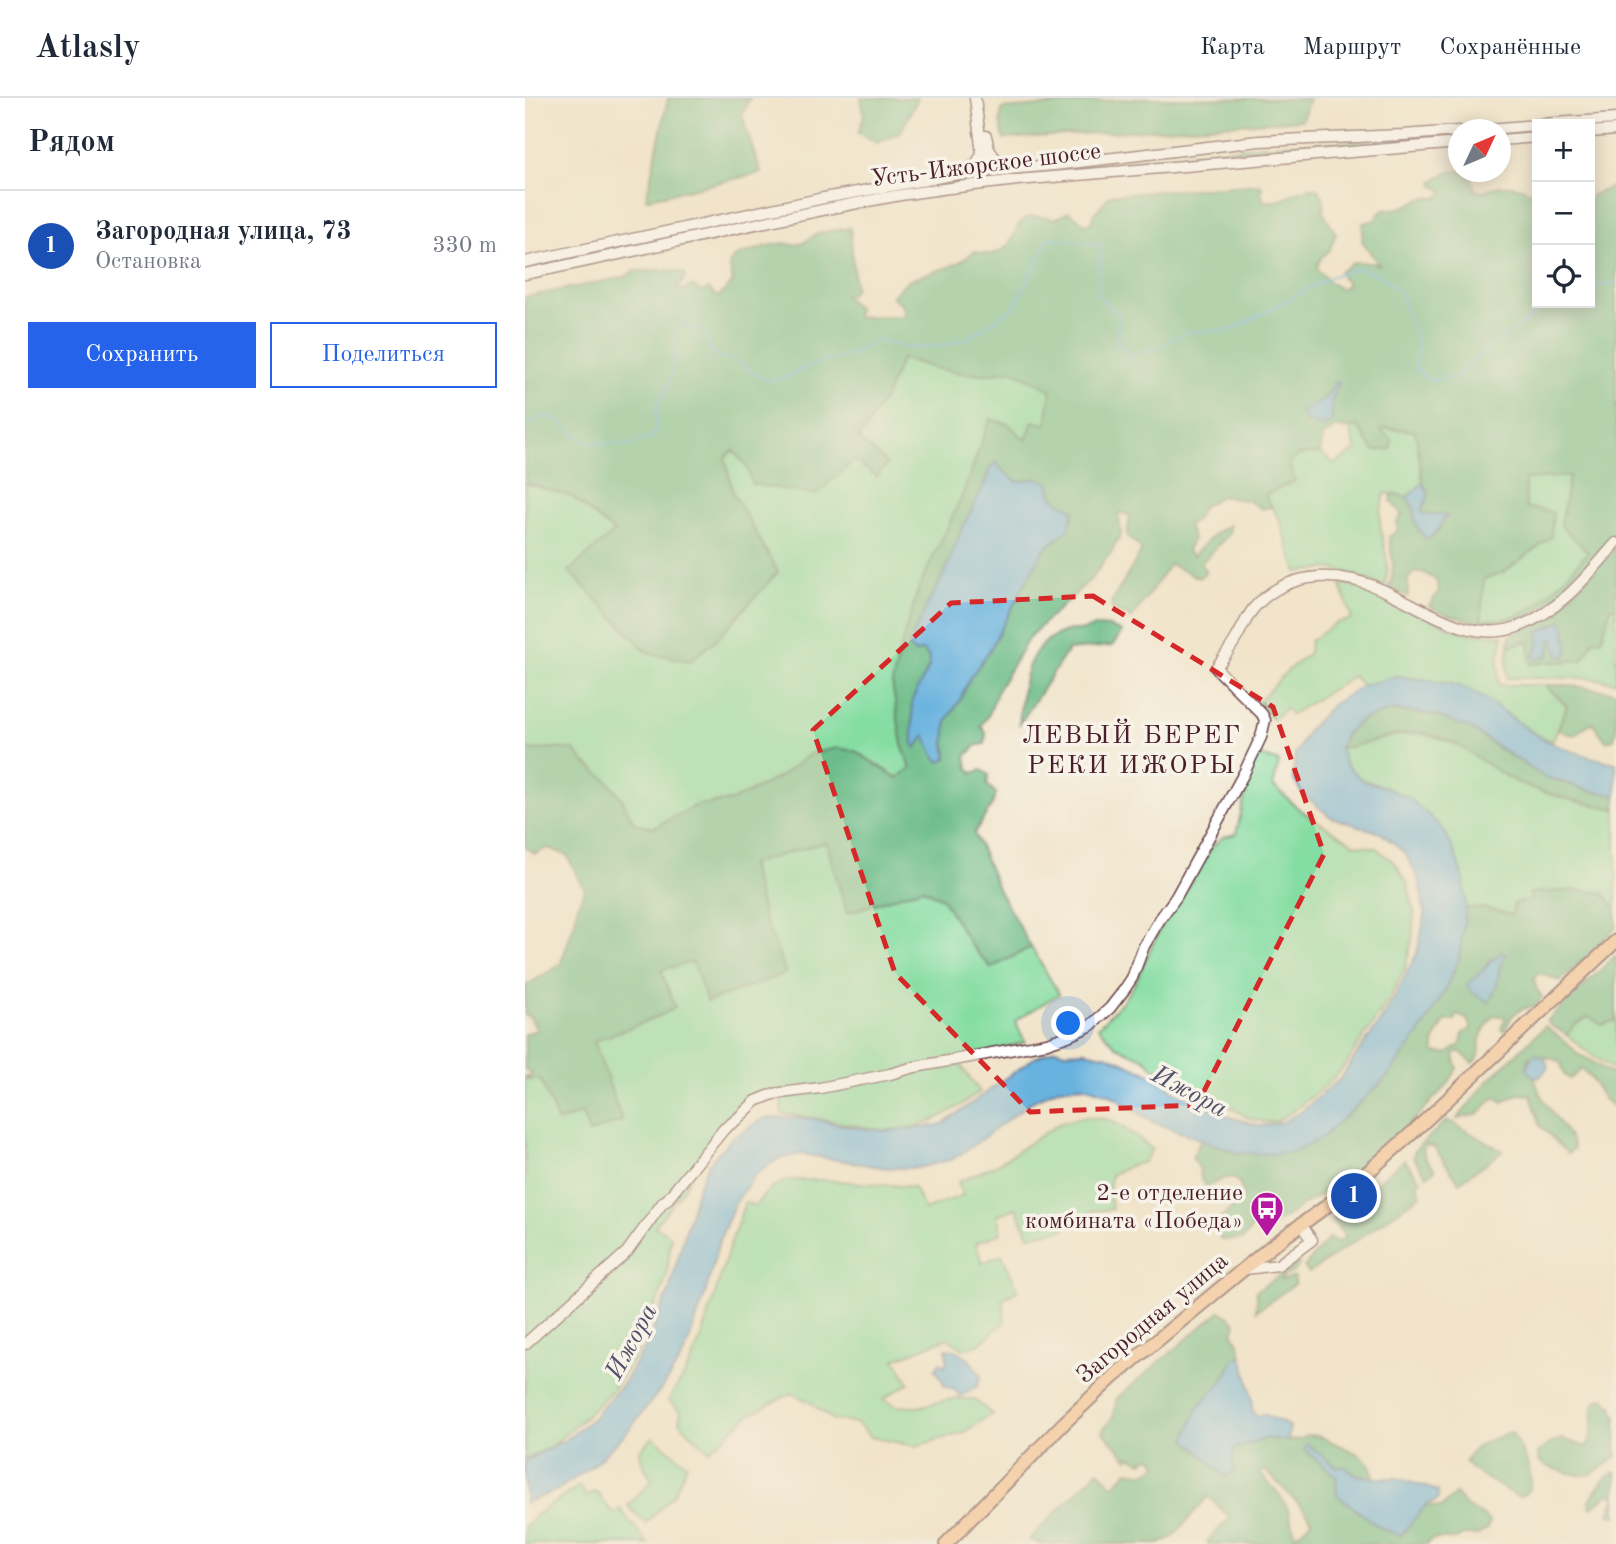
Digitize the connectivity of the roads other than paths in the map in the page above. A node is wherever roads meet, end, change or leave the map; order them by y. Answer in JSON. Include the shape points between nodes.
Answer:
{"nodes":[{"id":1,"x":975,"y":103,"type":"edge"},
{"id":2,"x":1616,"y":119,"type":"edge"},
{"id":3,"x":1595,"y":120,"type":"edge"},
{"id":4,"x":1532,"y":125,"type":"edge"},
{"id":5,"x":1511,"y":127,"type":"edge"},
{"id":6,"x":1616,"y":130,"type":"edge"},
{"id":7,"x":1448,"y":132,"type":"edge"},
{"id":8,"x":1595,"y":132,"type":"edge"},
{"id":9,"x":1532,"y":137,"type":"edge"},
{"id":10,"x":1511,"y":138,"type":"edge"},
{"id":11,"x":1259,"y":141,"type":"junction"},
{"id":12,"x":1448,"y":144,"type":"edge"},
{"id":13,"x":989,"y":149,"type":"junction"},
{"id":14,"x":1232,"y":162,"type":"junction"},
{"id":15,"x":1054,"y":164,"type":"junction"},
{"id":16,"x":986,"y":172,"type":"junction"},
{"id":17,"x":963,"y":173,"type":"junction"},
{"id":18,"x":978,"y":185,"type":"junction"},
{"id":19,"x":525,"y":261,"type":"edge"},
{"id":20,"x":525,"y":274,"type":"edge"},
{"id":21,"x":1616,"y":543,"type":"edge"},
{"id":22,"x":1616,"y":941,"type":"edge"},
{"id":23,"x":1301,"y":1225,"type":"junction"},
{"id":24,"x":1245,"y":1269,"type":"junction"},
{"id":25,"x":525,"y":1344,"type":"edge"},
{"id":26,"x":946,"y":1544,"type":"edge"}],
"edges":[{"from":1,"to":13,"type":"street"},
{"from":1,"to":17,"type":"street","via":[[982,154]]},
{"from":2,"to":3,"type":"street"},
{"from":4,"to":5,"type":"street"},
{"from":6,"to":8,"type":"street"},
{"from":7,"to":11,"type":"street","name":"Усть-Ижорское шоссе"},
{"from":9,"to":10,"type":"street"},
{"from":11,"to":14,"type":"street","via":[[1265,147],[1261,154]]},
{"from":11,"to":15,"type":"street","name":"Усть-Ижорское шоссе"},
{"from":12,"to":14,"type":"street","name":"Усть-Ижорское шоссе"},
{"from":13,"to":15,"type":"street","name":"Усть-Ижорское шоссе","via":[[1004,163],[1046,160]]},
{"from":13,"to":16,"type":"street"},
{"from":14,"to":18,"type":"street","name":"Усть-Ижорское шоссе"},
{"from":15,"to":16,"type":"street","name":"Усть-Ижорское шоссе"},
{"from":16,"to":17,"type":"street","name":"Усть-Ижорское шоссе"},
{"from":16,"to":18,"type":"street"},
{"from":17,"to":19,"type":"street","name":"Усть-Ижорское шоссе"},
{"from":18,"to":20,"type":"street","name":"Усть-Ижорское шоссе","via":[[828,209]]},
{"from":21,"to":25,"type":"street","via":[[1555,607],[1519,627],[1499,631],[1450,623],[1384,590],[1347,579],[1296,580],[1275,591],[1252,610],[1216,668],[1262,714],[1261,737],[1176,897],[1144,946],[1132,978],[1100,1018],[1081,1031],[1047,1043],[773,1094],[756,1101],[694,1164],[627,1252]]},
{"from":22,"to":23,"type":"main road","name":"Загородная улица","via":[[1405,1139]]},
{"from":23,"to":24,"type":"main road","name":"Загородная улица"},
{"from":23,"to":24,"type":"street","via":[[1312,1240],[1278,1265]]},
{"from":24,"to":26,"type":"main road","name":"Загородная улица","via":[[1063,1423]]}]}
